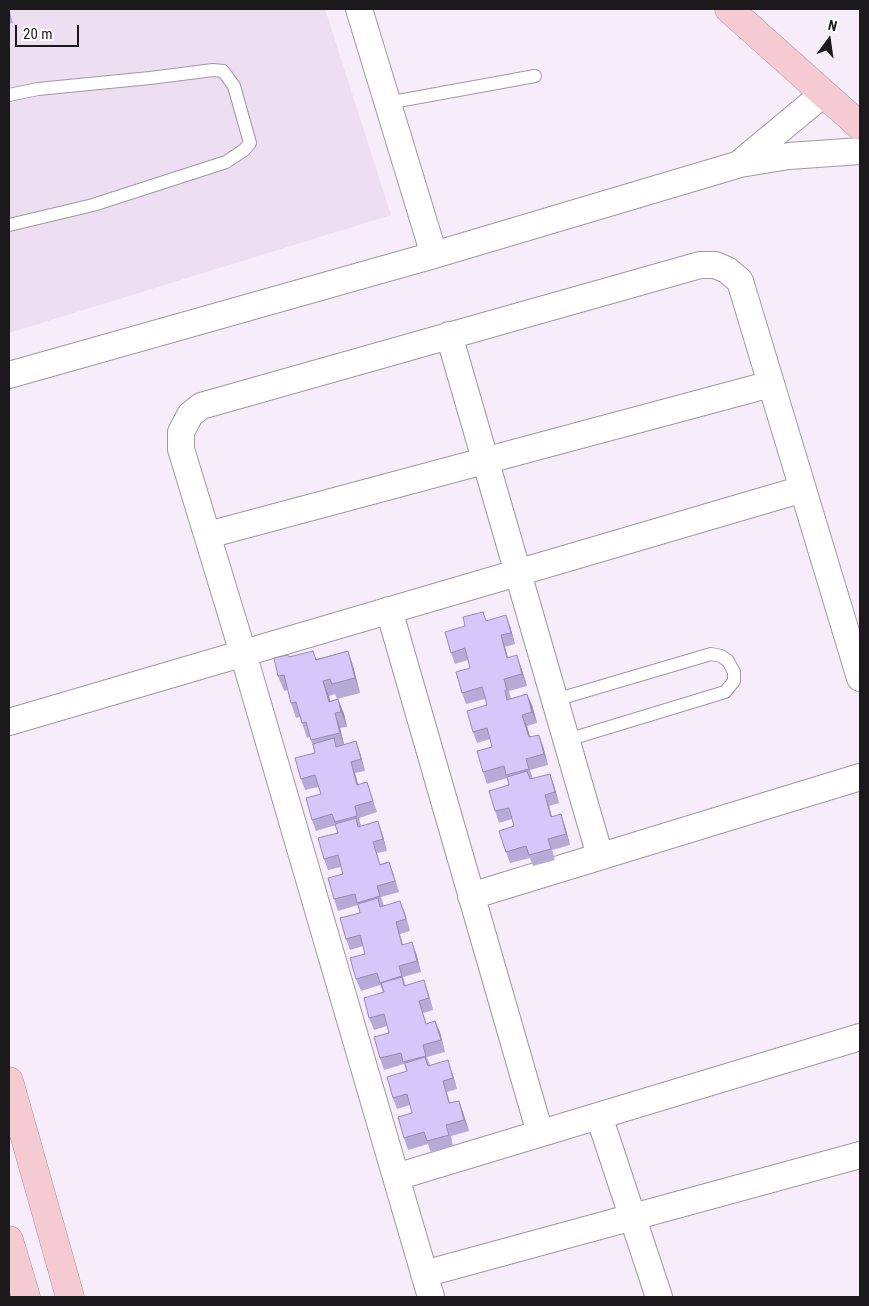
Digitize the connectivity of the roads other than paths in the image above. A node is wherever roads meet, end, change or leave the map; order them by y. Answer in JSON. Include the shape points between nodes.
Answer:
{"nodes":[{"id":1,"x":358,"y":9,"type":"edge"},
{"id":2,"x":729,"y":9,"type":"edge"},
{"id":3,"x":535,"y":76,"type":"dead end"},
{"id":4,"x":824,"y":94,"type":"junction"},
{"id":5,"x":9,"y":95,"type":"edge"},
{"id":6,"x":388,"y":104,"type":"junction"},
{"id":7,"x":860,"y":126,"type":"edge"},
{"id":8,"x":860,"y":152,"type":"edge"},
{"id":9,"x":740,"y":164,"type":"junction"},
{"id":10,"x":9,"y":225,"type":"edge"},
{"id":11,"x":434,"y":255,"type":"junction"},
{"id":12,"x":449,"y":336,"type":"junction"},
{"id":13,"x":9,"y":375,"type":"edge"},
{"id":14,"x":771,"y":384,"type":"junction"},
{"id":15,"x":485,"y":461,"type":"junction"},
{"id":16,"x":803,"y":489,"type":"junction"},
{"id":17,"x":208,"y":535,"type":"junction"},
{"id":18,"x":518,"y":572,"type":"junction"},
{"id":19,"x":389,"y":610,"type":"junction"},
{"id":20,"x":243,"y":653,"type":"junction"},
{"id":21,"x":860,"y":678,"type":"edge"},
{"id":22,"x":555,"y":700,"type":"junction"},
{"id":23,"x":9,"y":722,"type":"edge"},
{"id":24,"x":567,"y":740,"type":"junction"},
{"id":25,"x":860,"y":777,"type":"edge"},
{"id":26,"x":600,"y":856,"type":"junction"},
{"id":27,"x":471,"y":896,"type":"junction"},
{"id":28,"x":860,"y":1037,"type":"edge"},
{"id":29,"x":9,"y":1081,"type":"edge"},
{"id":30,"x":599,"y":1116,"type":"junction"},
{"id":31,"x":540,"y":1133,"type":"junction"},
{"id":32,"x":860,"y":1155,"type":"edge"},
{"id":33,"x":396,"y":1177,"type":"junction"},
{"id":34,"x":632,"y":1217,"type":"junction"},
{"id":35,"x":9,"y":1240,"type":"edge"},
{"id":36,"x":427,"y":1286,"type":"edge"},
{"id":37,"x":26,"y":1297,"type":"edge"},
{"id":38,"x":70,"y":1297,"type":"edge"},
{"id":39,"x":659,"y":1297,"type":"edge"}],
"edges":[{"from":1,"to":6,"type":"street"},
{"from":2,"to":4,"type":"main road"},
{"from":3,"to":6,"type":"lane"},
{"from":4,"to":7,"type":"main road"},
{"from":4,"to":9,"type":"street"},
{"from":5,"to":10,"type":"lane","via":[[38,89],[223,71],[234,86],[250,143],[226,162],[93,205]]},
{"from":6,"to":11,"type":"street"},
{"from":8,"to":9,"type":"street","via":[[789,156]]},
{"from":9,"to":11,"type":"street"},
{"from":11,"to":13,"type":"street"},
{"from":12,"to":14,"type":"street","via":[[700,265],[715,265],[727,270],[740,282]]},
{"from":12,"to":15,"type":"street"},
{"from":12,"to":17,"type":"street","via":[[201,406],[190,415],[181,432],[181,449]]},
{"from":14,"to":15,"type":"street"},
{"from":14,"to":16,"type":"street"},
{"from":15,"to":17,"type":"street"},
{"from":15,"to":18,"type":"street"},
{"from":16,"to":18,"type":"street"},
{"from":16,"to":21,"type":"street"},
{"from":17,"to":20,"type":"street"},
{"from":18,"to":19,"type":"street"},
{"from":18,"to":22,"type":"street"},
{"from":19,"to":20,"type":"street"},
{"from":19,"to":27,"type":"street"},
{"from":20,"to":23,"type":"street"},
{"from":20,"to":33,"type":"street"},
{"from":22,"to":24,"type":"street"},
{"from":22,"to":24,"type":"lane","via":[[710,654],[728,661],[734,672],[734,681],[724,692]]},
{"from":24,"to":26,"type":"street"},
{"from":25,"to":26,"type":"street"},
{"from":26,"to":27,"type":"street"},
{"from":27,"to":31,"type":"street"},
{"from":28,"to":30,"type":"street"},
{"from":29,"to":38,"type":"main road"},
{"from":30,"to":31,"type":"street"},
{"from":30,"to":34,"type":"street"},
{"from":31,"to":33,"type":"street"},
{"from":32,"to":34,"type":"street"},
{"from":33,"to":36,"type":"street"},
{"from":34,"to":36,"type":"street"},
{"from":34,"to":39,"type":"street"},
{"from":35,"to":37,"type":"main road"}]}
